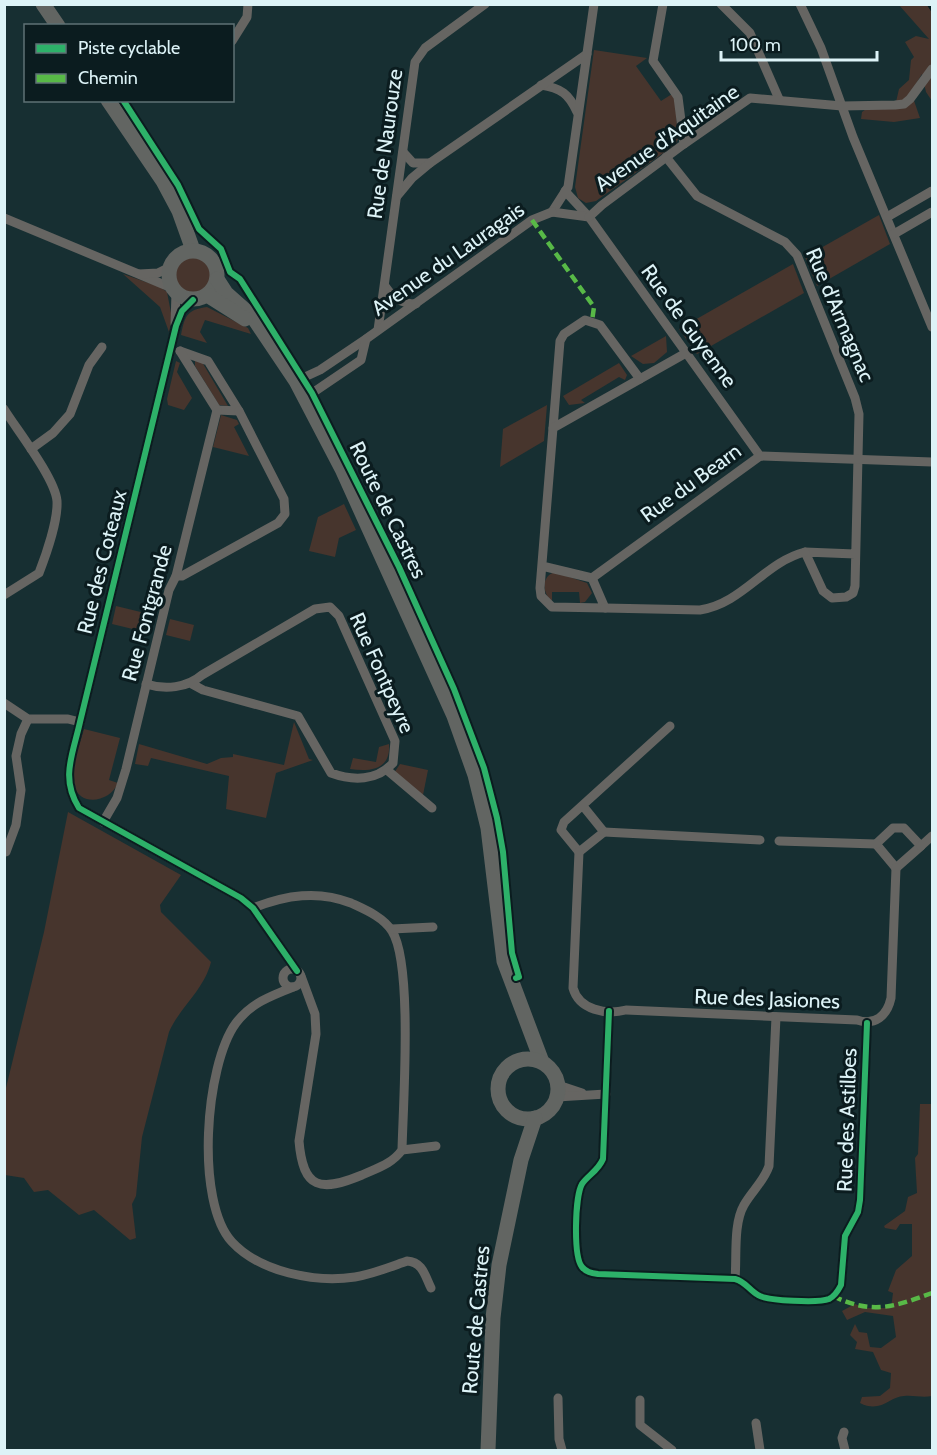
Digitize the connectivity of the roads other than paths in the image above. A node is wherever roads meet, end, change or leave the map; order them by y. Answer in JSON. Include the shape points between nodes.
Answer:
{"nodes":[{"id":1,"x":43,"y":4,"type":"edge"},
{"id":2,"x":485,"y":4,"type":"edge"},
{"id":3,"x":594,"y":4,"type":"edge"},
{"id":4,"x":663,"y":4,"type":"edge"},
{"id":5,"x":721,"y":4,"type":"edge"},
{"id":6,"x":800,"y":4,"type":"edge"},
{"id":7,"x":248,"y":8,"type":"edge"},
{"id":8,"x":57,"y":24,"type":"edge"},
{"id":9,"x":234,"y":38,"type":"edge"},
{"id":10,"x":587,"y":54,"type":"junction"},
{"id":11,"x":933,"y":69,"type":"edge"},
{"id":12,"x":541,"y":85,"type":"junction"},
{"id":13,"x":779,"y":99,"type":"junction"},
{"id":14,"x":109,"y":102,"type":"edge"},
{"id":15,"x":842,"y":106,"type":"junction"},
{"id":16,"x":578,"y":112,"type":"junction"},
{"id":17,"x":684,"y":144,"type":"junction"},
{"id":18,"x":403,"y":152,"type":"junction"},
{"id":19,"x":666,"y":157,"type":"junction"},
{"id":20,"x":430,"y":163,"type":"junction"},
{"id":21,"x":565,"y":191,"type":"junction"},
{"id":22,"x":933,"y":191,"type":"edge"},
{"id":23,"x":171,"y":196,"type":"junction"},
{"id":24,"x":396,"y":197,"type":"junction"},
{"id":25,"x":552,"y":212,"type":"junction"},
{"id":26,"x":933,"y":212,"type":"edge"},
{"id":27,"x":589,"y":217,"type":"junction"},
{"id":28,"x":887,"y":217,"type":"junction"},
{"id":29,"x":4,"y":218,"type":"edge"},
{"id":30,"x":894,"y":234,"type":"junction"},
{"id":31,"x":193,"y":250,"type":"junction"},
{"id":32,"x":172,"y":264,"type":"junction"},
{"id":33,"x":133,"y":274,"type":"junction"},
{"id":34,"x":217,"y":279,"type":"junction"},
{"id":35,"x":385,"y":286,"type":"junction"},
{"id":36,"x":174,"y":290,"type":"junction"},
{"id":37,"x":200,"y":298,"type":"junction"},
{"id":38,"x":416,"y":304,"type":"junction"},
{"id":39,"x":176,"y":326,"type":"junction"},
{"id":40,"x":260,"y":326,"type":"junction"},
{"id":41,"x":933,"y":327,"type":"edge"},
{"id":42,"x":378,"y":330,"type":"junction"},
{"id":43,"x":366,"y":339,"type":"junction"},
{"id":44,"x":102,"y":347,"type":"dead end"},
{"id":45,"x":175,"y":350,"type":"junction"},
{"id":46,"x":686,"y":353,"type":"junction"},
{"id":47,"x":640,"y":379,"type":"junction"},
{"id":48,"x":296,"y":381,"type":"junction"},
{"id":49,"x":305,"y":398,"type":"junction"},
{"id":50,"x":4,"y":409,"type":"edge"},
{"id":51,"x":216,"y":410,"type":"junction"},
{"id":52,"x":239,"y":411,"type":"junction"},
{"id":53,"x":8,"y":422,"type":"edge"},
{"id":54,"x":553,"y":428,"type":"junction"},
{"id":55,"x":31,"y":449,"type":"junction"},
{"id":56,"x":760,"y":456,"type":"junction"},
{"id":57,"x":858,"y":458,"type":"junction"},
{"id":58,"x":933,"y":462,"type":"edge"},
{"id":59,"x":805,"y":552,"type":"junction"},
{"id":60,"x":855,"y":554,"type":"junction"},
{"id":61,"x":542,"y":566,"type":"junction"},
{"id":62,"x":176,"y":576,"type":"junction"},
{"id":63,"x":592,"y":578,"type":"junction"},
{"id":64,"x":4,"y":595,"type":"edge"},
{"id":65,"x":605,"y":608,"type":"junction"},
{"id":66,"x":146,"y":684,"type":"junction"},
{"id":67,"x":192,"y":684,"type":"junction"},
{"id":68,"x":4,"y":703,"type":"edge"},
{"id":69,"x":28,"y":719,"type":"junction"},
{"id":70,"x":80,"y":722,"type":"junction"},
{"id":71,"x":670,"y":726,"type":"dead end"},
{"id":72,"x":387,"y":770,"type":"junction"},
{"id":73,"x":583,"y":806,"type":"junction"},
{"id":74,"x":432,"y":808,"type":"dead end"},
{"id":75,"x":103,"y":822,"type":"junction"},
{"id":76,"x":604,"y":832,"type":"junction"},
{"id":77,"x":933,"y":836,"type":"edge"},
{"id":78,"x":760,"y":840,"type":"dead end"},
{"id":79,"x":779,"y":841,"type":"dead end"},
{"id":80,"x":876,"y":844,"type":"junction"},
{"id":81,"x":921,"y":846,"type":"junction"},
{"id":82,"x":6,"y":852,"type":"dead end"},
{"id":83,"x":579,"y":852,"type":"junction"},
{"id":84,"x":896,"y":868,"type":"junction"},
{"id":85,"x":254,"y":908,"type":"junction"},
{"id":86,"x":433,"y":927,"type":"dead end"},
{"id":87,"x":392,"y":929,"type":"junction"},
{"id":88,"x":283,"y":951,"type":"junction"},
{"id":89,"x":284,"y":976,"type":"junction"},
{"id":90,"x":301,"y":977,"type":"junction"},
{"id":91,"x":293,"y":987,"type":"junction"},
{"id":92,"x":264,"y":997,"type":"junction"},
{"id":93,"x":609,"y":1011,"type":"junction"},
{"id":94,"x":776,"y":1017,"type":"junction"},
{"id":95,"x":867,"y":1023,"type":"junction"},
{"id":96,"x":527,"y":1026,"type":"junction"},
{"id":97,"x":518,"y":1061,"type":"junction"},
{"id":98,"x":542,"y":1062,"type":"junction"},
{"id":99,"x":557,"y":1091,"type":"junction"},
{"id":100,"x":606,"y":1094,"type":"junction"},
{"id":101,"x":516,"y":1116,"type":"junction"},
{"id":102,"x":535,"y":1118,"type":"junction"},
{"id":103,"x":436,"y":1146,"type":"dead end"},
{"id":104,"x":402,"y":1150,"type":"junction"},
{"id":105,"x":521,"y":1160,"type":"junction"},
{"id":106,"x":735,"y":1279,"type":"junction"},
{"id":107,"x":431,"y":1288,"type":"dead end"},
{"id":108,"x":558,"y":1398,"type":"dead end"},
{"id":109,"x":640,"y":1400,"type":"dead end"},
{"id":110,"x":756,"y":1423,"type":"dead end"},
{"id":111,"x":844,"y":1432,"type":"dead end"},
{"id":112,"x":488,"y":1450,"type":"edge"},
{"id":113,"x":562,"y":1450,"type":"edge"},
{"id":114,"x":672,"y":1450,"type":"edge"},
{"id":115,"x":760,"y":1450,"type":"edge"},
{"id":116,"x":845,"y":1450,"type":"edge"}],
"edges":[{"from":1,"to":8,"type":"main road"},
{"from":2,"to":18,"type":"street","name":"Rue de Naurouze","via":[[426,48],[415,62]]},
{"from":3,"to":10,"type":"street"},
{"from":4,"to":17,"type":"street","via":[[653,61],[678,97]]},
{"from":5,"to":13,"type":"street","via":[[750,33]]},
{"from":6,"to":15,"type":"street"},
{"from":7,"to":9,"type":"street","via":[[245,23]]},
{"from":10,"to":12,"type":"street"},
{"from":10,"to":16,"type":"street"},
{"from":11,"to":15,"type":"street","name":"Avenue d'Aquitaine","via":[[904,104]]},
{"from":12,"to":16,"type":"street","via":[[558,88],[570,97]]},
{"from":12,"to":20,"type":"street"},
{"from":13,"to":15,"type":"street","name":"Avenue d'Aquitaine"},
{"from":13,"to":17,"type":"street","name":"Avenue d'Aquitaine","via":[[750,98]]},
{"from":14,"to":23,"type":"main road"},
{"from":15,"to":28,"type":"street"},
{"from":16,"to":21,"type":"street"},
{"from":17,"to":19,"type":"street","name":"Avenue d'Aquitaine"},
{"from":18,"to":20,"type":"street","via":[[413,163]]},
{"from":18,"to":24,"type":"street","name":"Rue de Naurouze"},
{"from":19,"to":27,"type":"street","name":"Avenue d'Aquitaine"},
{"from":19,"to":57,"type":"street","name":"Rue d'Armagnac","via":[[697,196],[792,247],[855,398],[859,414]]},
{"from":20,"to":24,"type":"street"},
{"from":21,"to":25,"type":"street"},
{"from":21,"to":27,"type":"street","name":"Rue de Guyenne"},
{"from":22,"to":28,"type":"street"},
{"from":23,"to":31,"type":"main road"},
{"from":23,"to":32,"type":"main road","via":[[177,226]]},
{"from":24,"to":35,"type":"street","name":"Rue de Naurouze"},
{"from":25,"to":27,"type":"street"},
{"from":25,"to":38,"type":"street","name":"Avenue du Lauragais","via":[[532,220]]},
{"from":26,"to":30,"type":"street"},
{"from":27,"to":46,"type":"street","name":"Rue de Guyenne"},
{"from":28,"to":30,"type":"street"},
{"from":29,"to":33,"type":"street"},
{"from":30,"to":41,"type":"street"},
{"from":31,"to":32,"type":"main road","via":[[182,253]]},
{"from":31,"to":34,"type":"main road","via":[[212,260]]},
{"from":32,"to":33,"type":"street","via":[[158,273]]},
{"from":32,"to":36,"type":"main road","via":[[168,274]]},
{"from":33,"to":36,"type":"street"},
{"from":34,"to":37,"type":"main road"},
{"from":34,"to":40,"type":"main road","name":"Route de Castres"},
{"from":35,"to":38,"type":"street","via":[[393,298]]},
{"from":35,"to":42,"type":"street","name":"Rue de Naurouze"},
{"from":36,"to":37,"type":"main road"},
{"from":36,"to":39,"type":"street","name":"Rue des Coteaux"},
{"from":37,"to":39,"type":"street","name":"Rue des Coteaux","via":[[182,311]]},
{"from":37,"to":40,"type":"main road","name":"Route de Castres"},
{"from":38,"to":42,"type":"street","name":"Avenue du Lauragais"},
{"from":39,"to":45,"type":"street","name":"Rue des Coteaux"},
{"from":40,"to":48,"type":"main road","name":"Route de Castres"},
{"from":42,"to":43,"type":"street","name":"Avenue du Lauragais"},
{"from":43,"to":48,"type":"street","name":"Avenue du Lauragais"},
{"from":43,"to":49,"type":"street","name":"Avenue du Lauragais","via":[[360,360]]},
{"from":44,"to":55,"type":"street","via":[[89,365],[70,414]]},
{"from":45,"to":51,"type":"street"},
{"from":45,"to":52,"type":"street","via":[[208,361]]},
{"from":45,"to":70,"type":"street","name":"Rue des Coteaux"},
{"from":46,"to":47,"type":"street"},
{"from":46,"to":56,"type":"street","name":"Rue de Guyenne"},
{"from":47,"to":54,"type":"street"},
{"from":47,"to":54,"type":"street","via":[[600,325],[585,320],[575,325],[560,341]]},
{"from":48,"to":49,"type":"main road","name":"Route de Castres"},
{"from":49,"to":96,"type":"main road","name":"Route de Castres","via":[[437,675],[466,747],[488,828],[504,961]]},
{"from":50,"to":53,"type":"street"},
{"from":51,"to":52,"type":"street"},
{"from":51,"to":62,"type":"street","name":"Rue Fontgrande"},
{"from":52,"to":62,"type":"street","via":[[284,499],[283,519]]},
{"from":53,"to":55,"type":"street"},
{"from":54,"to":61,"type":"street"},
{"from":55,"to":64,"type":"street","via":[[53,489],[56,509],[39,573]]},
{"from":56,"to":57,"type":"street","name":"Rue du Bearn"},
{"from":56,"to":63,"type":"street","name":"Rue du Bearn"},
{"from":57,"to":58,"type":"street","name":"Rue du Bearn"},
{"from":57,"to":60,"type":"street","name":"Rue d'Armagnac"},
{"from":59,"to":60,"type":"street"},
{"from":59,"to":60,"type":"street","name":"Rue d'Armagnac","via":[[823,591],[832,598],[853,593]]},
{"from":59,"to":65,"type":"street","via":[[782,561],[715,608]]},
{"from":61,"to":63,"type":"street"},
{"from":61,"to":65,"type":"street","via":[[541,596],[552,607]]},
{"from":62,"to":66,"type":"street","name":"Rue Fontgrande"},
{"from":63,"to":65,"type":"street"},
{"from":66,"to":67,"type":"street"},
{"from":66,"to":75,"type":"street","name":"Rue Fontgrande","via":[[117,798]]},
{"from":67,"to":72,"type":"street","via":[[298,716],[330,773],[367,778]]},
{"from":67,"to":72,"type":"street","name":"Rue Fontpeyre","via":[[315,609],[330,607],[339,616],[395,741],[393,763]]},
{"from":68,"to":69,"type":"street"},
{"from":69,"to":70,"type":"street"},
{"from":69,"to":82,"type":"street","via":[[16,756],[21,790],[16,825]]},
{"from":70,"to":75,"type":"street","name":"Rue des Coteaux","via":[[69,787],[79,808]]},
{"from":71,"to":73,"type":"street"},
{"from":72,"to":74,"type":"street"},
{"from":73,"to":76,"type":"street"},
{"from":73,"to":83,"type":"street","via":[[564,822],[561,830]]},
{"from":75,"to":85,"type":"street","name":"Rue des Coteaux"},
{"from":76,"to":78,"type":"street"},
{"from":76,"to":83,"type":"street"},
{"from":77,"to":81,"type":"street"},
{"from":79,"to":80,"type":"street"},
{"from":80,"to":81,"type":"street","via":[[893,828],[904,828]]},
{"from":80,"to":84,"type":"street"},
{"from":81,"to":84,"type":"street"},
{"from":83,"to":93,"type":"street","name":"Rue des Jasiones","via":[[575,996],[585,1007]]},
{"from":84,"to":95,"type":"street","name":"Rue des Jasiones","via":[[891,998],[886,1013]]},
{"from":85,"to":87,"type":"street","via":[[288,897],[324,896],[365,909]]},
{"from":85,"to":88,"type":"street"},
{"from":86,"to":87,"type":"street"},
{"from":87,"to":104,"type":"street","via":[[401,954],[404,1001]]},
{"from":88,"to":89,"type":"street"},
{"from":88,"to":90,"type":"street"},
{"from":89,"to":90,"type":"street","via":[[289,970]]},
{"from":89,"to":91,"type":"street","via":[[287,985]]},
{"from":89,"to":92,"type":"street"},
{"from":90,"to":91,"type":"street"},
{"from":90,"to":104,"type":"street","via":[[315,1014],[316,1034],[300,1141],[303,1169],[318,1184],[340,1184],[387,1164]]},
{"from":91,"to":92,"type":"street"},
{"from":92,"to":107,"type":"street","via":[[229,1035],[210,1101],[208,1157],[216,1206],[230,1240],[257,1260],[310,1276],[354,1277],[416,1261]]},
{"from":93,"to":94,"type":"street","name":"Rue des Jasiones"},
{"from":93,"to":100,"type":"street"},
{"from":94,"to":95,"type":"street","name":"Rue des Jasiones"},
{"from":94,"to":106,"type":"street","via":[[769,1166],[739,1218]]},
{"from":95,"to":106,"type":"street","name":"Rue des Astilbes","via":[[860,1200],[845,1236],[838,1292],[821,1300],[770,1299]]},
{"from":96,"to":97,"type":"main road","name":"Route de Castres","via":[[527,1047]]},
{"from":96,"to":98,"type":"main road","name":"Route de Castres"},
{"from":97,"to":98,"type":"main road"},
{"from":97,"to":101,"type":"main road","via":[[503,1073],[499,1082],[501,1102]]},
{"from":98,"to":99,"type":"main road","via":[[555,1076]]},
{"from":99,"to":100,"type":"street"},
{"from":99,"to":102,"type":"main road","via":[[548,1111]]},
{"from":100,"to":106,"type":"street","via":[[603,1159],[583,1183],[579,1195],[576,1255],[580,1265],[598,1274]]},
{"from":101,"to":102,"type":"main road"},
{"from":101,"to":105,"type":"main road","name":"Route de Castres","via":[[522,1133]]},
{"from":102,"to":105,"type":"main road","name":"Route de Castres"},
{"from":103,"to":104,"type":"street"},
{"from":105,"to":112,"type":"main road","name":"Route de Castres","via":[[495,1292]]},
{"from":108,"to":113,"type":"street"},
{"from":109,"to":114,"type":"street","via":[[640,1425]]},
{"from":110,"to":115,"type":"street"},
{"from":111,"to":116,"type":"street"}]}
